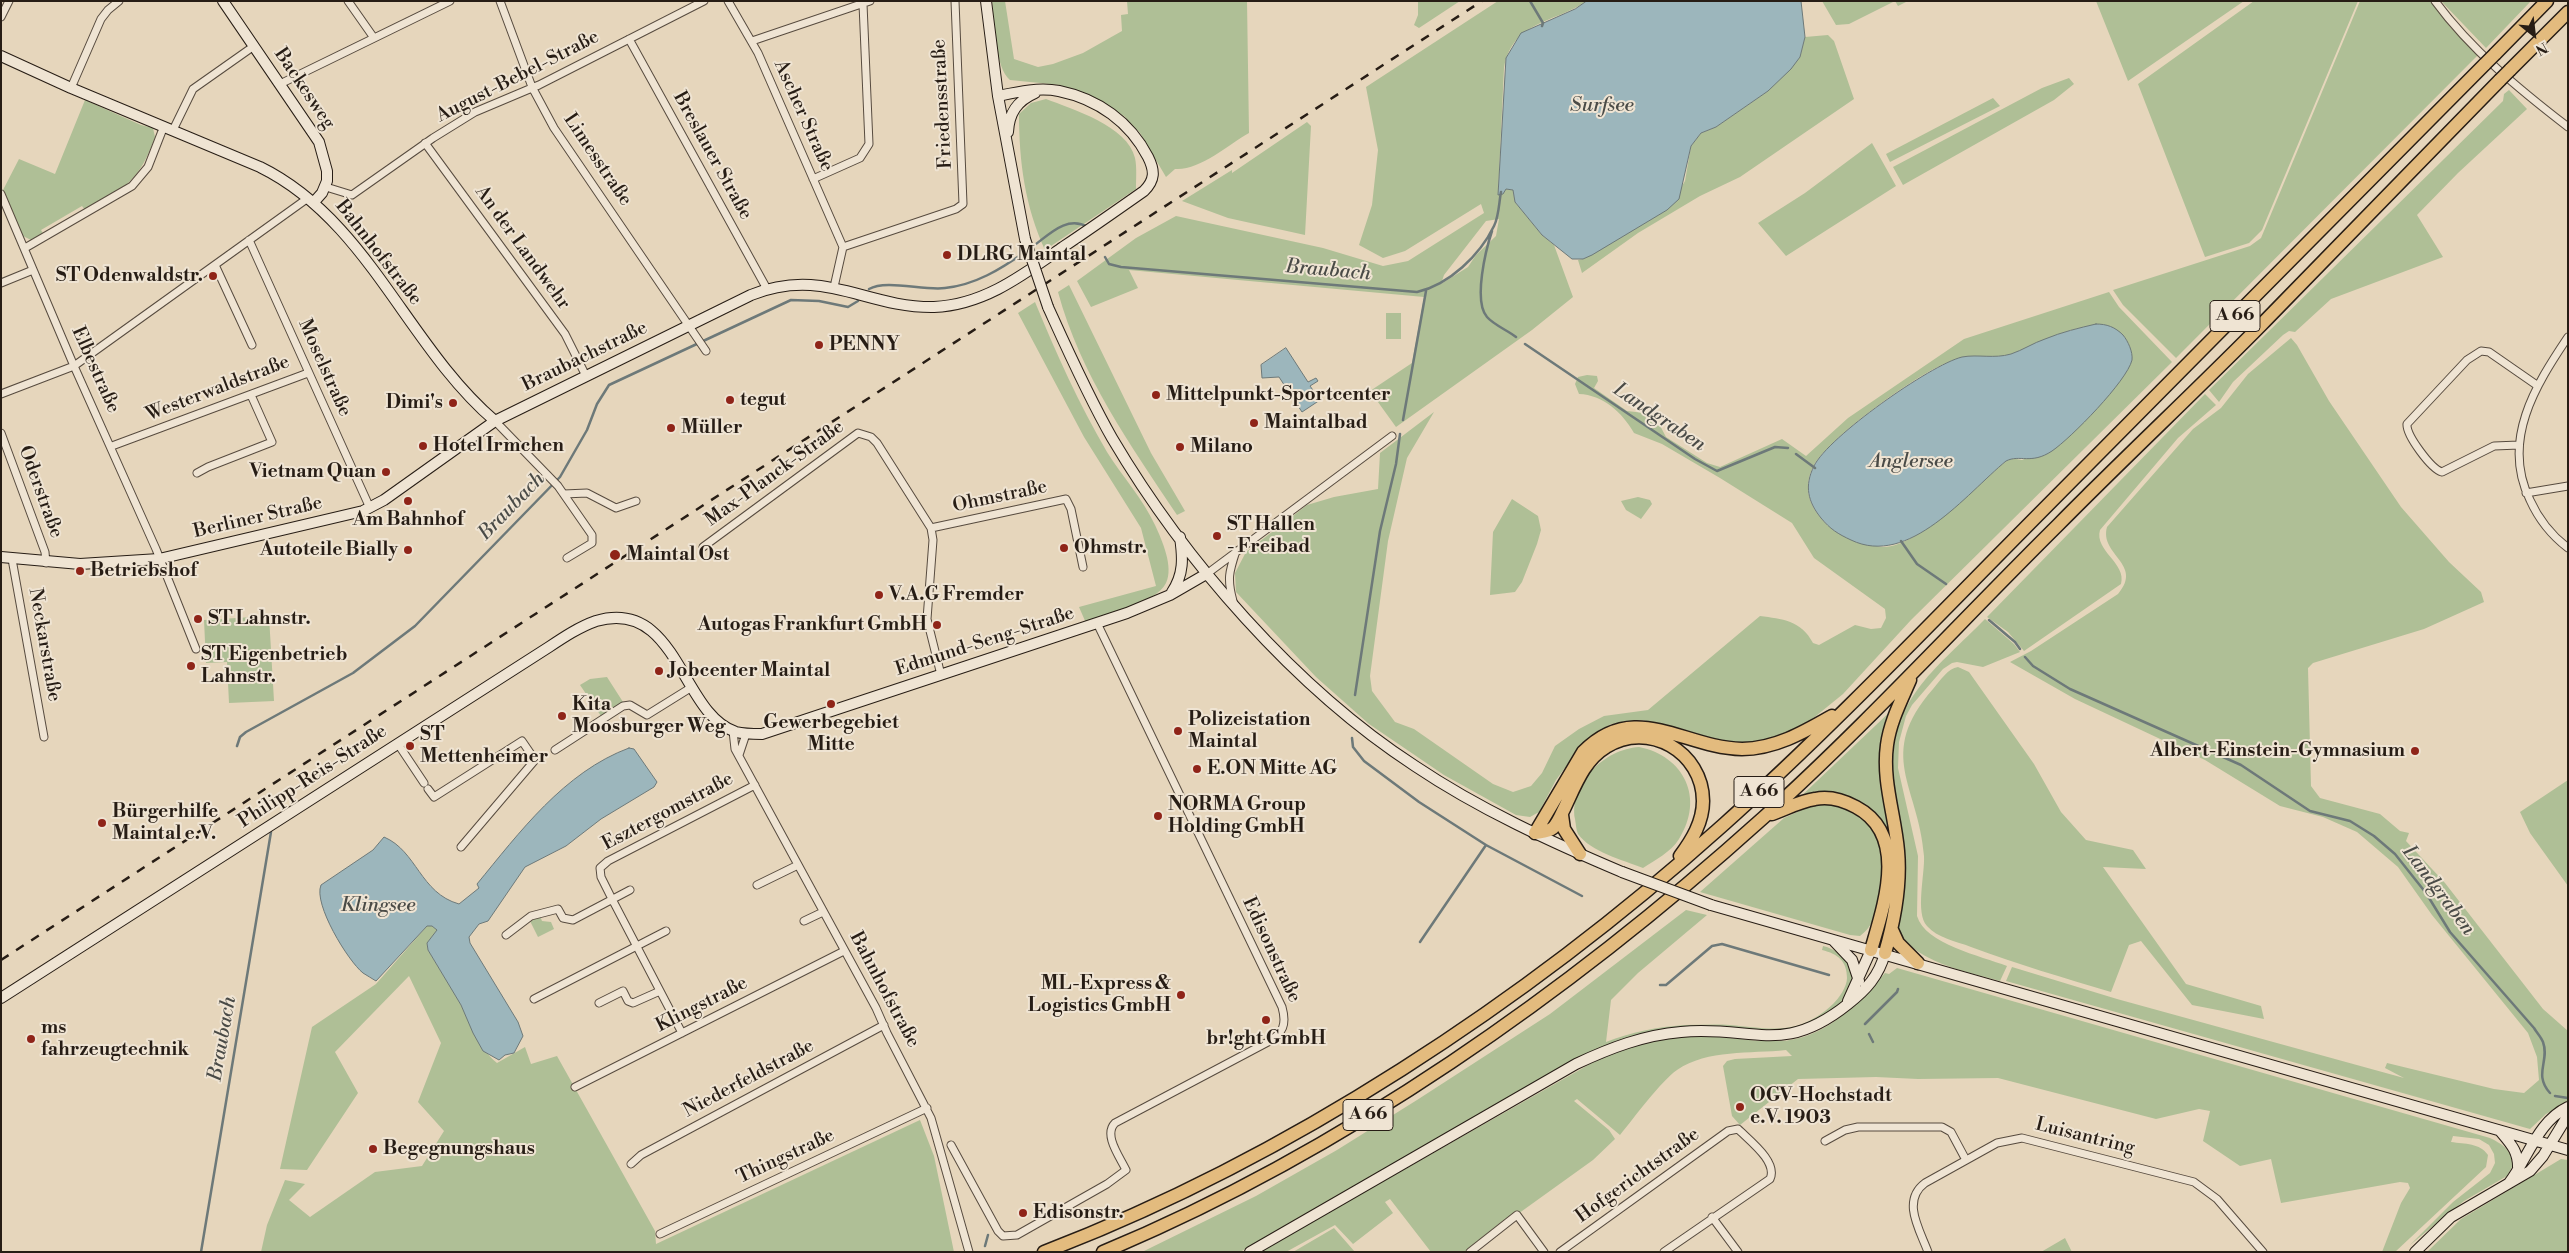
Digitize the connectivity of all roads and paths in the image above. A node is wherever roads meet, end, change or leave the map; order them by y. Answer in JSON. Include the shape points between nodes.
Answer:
{"nodes":[{"id":1,"x":9,"y":1,"type":"edge"},
{"id":2,"x":119,"y":1,"type":"edge"},
{"id":3,"x":223,"y":1,"type":"edge"},
{"id":4,"x":348,"y":1,"type":"edge"},
{"id":5,"x":450,"y":1,"type":"edge"},
{"id":6,"x":500,"y":1,"type":"edge"},
{"id":7,"x":704,"y":1,"type":"edge"},
{"id":8,"x":728,"y":1,"type":"edge"},
{"id":9,"x":870,"y":1,"type":"edge"},
{"id":10,"x":955,"y":1,"type":"edge"},
{"id":11,"x":986,"y":1,"type":"edge"},
{"id":12,"x":2435,"y":1,"type":"edge"},
{"id":13,"x":2547,"y":1,"type":"edge"},
{"id":14,"x":863,"y":4,"type":"junction"},
{"id":15,"x":2568,"y":12,"type":"edge"},
{"id":16,"x":1,"y":17,"type":"edge"},
{"id":17,"x":374,"y":38,"type":"junction"},
{"id":18,"x":629,"y":39,"type":"junction"},
{"id":19,"x":752,"y":41,"type":"junction"},
{"id":20,"x":254,"y":46,"type":"junction"},
{"id":21,"x":1,"y":56,"type":"edge"},
{"id":22,"x":280,"y":84,"type":"junction"},
{"id":23,"x":71,"y":88,"type":"junction"},
{"id":24,"x":532,"y":88,"type":"junction"},
{"id":25,"x":1042,"y":90,"type":"junction"},
{"id":26,"x":998,"y":96,"type":"junction"},
{"id":27,"x":169,"y":128,"type":"junction"},
{"id":28,"x":2568,"y":128,"type":"edge"},
{"id":29,"x":425,"y":143,"type":"junction"},
{"id":30,"x":1006,"y":146,"type":"junction"},
{"id":31,"x":813,"y":179,"type":"junction"},
{"id":32,"x":326,"y":187,"type":"junction"},
{"id":33,"x":1,"y":194,"type":"edge"},
{"id":34,"x":311,"y":200,"type":"junction"},
{"id":35,"x":249,"y":240,"type":"junction"},
{"id":36,"x":843,"y":247,"type":"junction"},
{"id":37,"x":25,"y":248,"type":"junction"},
{"id":38,"x":215,"y":265,"type":"junction"},
{"id":39,"x":33,"y":270,"type":"junction"},
{"id":40,"x":1,"y":283,"type":"edge"},
{"id":41,"x":834,"y":287,"type":"junction"},
{"id":42,"x":767,"y":289,"type":"junction"},
{"id":43,"x":690,"y":325,"type":"junction"},
{"id":44,"x":2568,"y":337,"type":"edge"},
{"id":45,"x":252,"y":345,"type":"dead end"},
{"id":46,"x":2565,"y":347,"type":"edge"},
{"id":47,"x":706,"y":351,"type":"dead end"},
{"id":48,"x":74,"y":366,"type":"junction"},
{"id":49,"x":308,"y":373,"type":"junction"},
{"id":50,"x":586,"y":376,"type":"junction"},
{"id":51,"x":2538,"y":386,"type":"junction"},
{"id":52,"x":1,"y":394,"type":"edge"},
{"id":53,"x":251,"y":395,"type":"junction"},
{"id":54,"x":495,"y":421,"type":"junction"},
{"id":55,"x":1,"y":433,"type":"edge"},
{"id":56,"x":1392,"y":436,"type":"dead end"},
{"id":57,"x":2519,"y":445,"type":"junction"},
{"id":58,"x":112,"y":446,"type":"junction"},
{"id":59,"x":197,"y":474,"type":"dead end"},
{"id":60,"x":2568,"y":486,"type":"edge"},
{"id":61,"x":2526,"y":493,"type":"junction"},
{"id":62,"x":564,"y":494,"type":"junction"},
{"id":63,"x":636,"y":501,"type":"dead end"},
{"id":64,"x":370,"y":508,"type":"junction"},
{"id":65,"x":931,"y":528,"type":"junction"},
{"id":66,"x":1180,"y":536,"type":"junction"},
{"id":67,"x":702,"y":547,"type":"dead end"},
{"id":68,"x":2568,"y":548,"type":"edge"},
{"id":69,"x":1236,"y":551,"type":"junction"},
{"id":70,"x":1,"y":557,"type":"edge"},
{"id":71,"x":567,"y":558,"type":"dead end"},
{"id":72,"x":12,"y":559,"type":"junction"},
{"id":73,"x":159,"y":559,"type":"junction"},
{"id":74,"x":46,"y":563,"type":"junction"},
{"id":75,"x":1083,"y":567,"type":"dead end"},
{"id":76,"x":1208,"y":573,"type":"junction"},
{"id":77,"x":1170,"y":595,"type":"junction"},
{"id":78,"x":1233,"y":602,"type":"junction"},
{"id":79,"x":1097,"y":624,"type":"junction"},
{"id":80,"x":196,"y":650,"type":"dead end"},
{"id":81,"x":1913,"y":673,"type":"junction"},
{"id":82,"x":941,"y":674,"type":"junction"},
{"id":83,"x":692,"y":687,"type":"junction"},
{"id":84,"x":1850,"y":705,"type":"junction"},
{"id":85,"x":733,"y":731,"type":"junction"},
{"id":86,"x":746,"y":734,"type":"junction"},
{"id":87,"x":44,"y":737,"type":"dead end"},
{"id":88,"x":398,"y":744,"type":"junction"},
{"id":89,"x":555,"y":750,"type":"dead end"},
{"id":90,"x":739,"y":755,"type":"junction"},
{"id":91,"x":755,"y":785,"type":"junction"},
{"id":92,"x":1562,"y":814,"type":"junction"},
{"id":93,"x":1765,"y":817,"type":"junction"},
{"id":94,"x":1535,"y":833,"type":"junction"},
{"id":95,"x":461,"y":847,"type":"dead end"},
{"id":96,"x":1580,"y":854,"type":"junction"},
{"id":97,"x":798,"y":865,"type":"junction"},
{"id":98,"x":1665,"y":876,"type":"junction"},
{"id":99,"x":757,"y":885,"type":"dead end"},
{"id":100,"x":630,"y":890,"type":"dead end"},
{"id":101,"x":612,"y":899,"type":"junction"},
{"id":102,"x":823,"y":912,"type":"junction"},
{"id":103,"x":804,"y":922,"type":"dead end"},
{"id":104,"x":1892,"y":930,"type":"junction"},
{"id":105,"x":666,"y":931,"type":"dead end"},
{"id":106,"x":506,"y":935,"type":"dead end"},
{"id":107,"x":1830,"y":938,"type":"junction"},
{"id":108,"x":636,"y":946,"type":"junction"},
{"id":109,"x":1872,"y":950,"type":"junction"},
{"id":110,"x":844,"y":951,"type":"junction"},
{"id":111,"x":1885,"y":953,"type":"junction"},
{"id":112,"x":1918,"y":963,"type":"junction"},
{"id":113,"x":1859,"y":981,"type":"junction"},
{"id":114,"x":660,"y":990,"type":"junction"},
{"id":115,"x":1,"y":998,"type":"edge"},
{"id":116,"x":534,"y":999,"type":"dead end"},
{"id":117,"x":599,"y":1003,"type":"dead end"},
{"id":118,"x":1843,"y":1008,"type":"junction"},
{"id":119,"x":884,"y":1025,"type":"junction"},
{"id":120,"x":682,"y":1033,"type":"junction"},
{"id":121,"x":575,"y":1087,"type":"dead end"},
{"id":122,"x":927,"y":1108,"type":"junction"},
{"id":123,"x":2568,"y":1108,"type":"edge"},
{"id":124,"x":2568,"y":1115,"type":"edge"},
{"id":125,"x":2499,"y":1131,"type":"junction"},
{"id":126,"x":1825,"y":1141,"type":"dead end"},
{"id":127,"x":2534,"y":1141,"type":"junction"},
{"id":128,"x":951,"y":1145,"type":"dead end"},
{"id":129,"x":2550,"y":1145,"type":"junction"},
{"id":130,"x":2568,"y":1150,"type":"edge"},
{"id":131,"x":1966,"y":1160,"type":"junction"},
{"id":132,"x":631,"y":1164,"type":"dead end"},
{"id":133,"x":2518,"y":1170,"type":"junction"},
{"id":134,"x":2506,"y":1185,"type":"junction"},
{"id":135,"x":1712,"y":1217,"type":"junction"},
{"id":136,"x":660,"y":1234,"type":"dead end"},
{"id":137,"x":2261,"y":1251,"type":"edge"},
{"id":138,"x":969,"y":1252,"type":"edge"},
{"id":139,"x":1044,"y":1252,"type":"edge"},
{"id":140,"x":1103,"y":1252,"type":"edge"},
{"id":141,"x":1250,"y":1252,"type":"edge"},
{"id":142,"x":1470,"y":1252,"type":"edge"},
{"id":143,"x":1544,"y":1252,"type":"edge"},
{"id":144,"x":1560,"y":1252,"type":"edge"},
{"id":145,"x":1664,"y":1252,"type":"edge"},
{"id":146,"x":1738,"y":1252,"type":"edge"},
{"id":147,"x":1928,"y":1252,"type":"edge"},
{"id":148,"x":2415,"y":1252,"type":"edge"}],
"edges":[{"from":1,"to":16,"type":"street"},
{"from":2,"to":23,"type":"street","via":[[101,19]]},
{"from":3,"to":20,"type":"street","name":"Backesweg"},
{"from":4,"to":17,"type":"street"},
{"from":5,"to":17,"type":"street"},
{"from":6,"to":24,"type":"street","name":"Limesstraße"},
{"from":7,"to":18,"type":"street","name":"August-Bebel-Straße"},
{"from":8,"to":19,"type":"street","name":"Ascher Straße"},
{"from":9,"to":14,"type":"street"},
{"from":10,"to":36,"type":"street","name":"Friedensstraße","via":[[963,204]]},
{"from":11,"to":26,"type":"street"},
{"from":12,"to":28,"type":"street","via":[[2507,77]]},
{"from":13,"to":84,"type":"highway","number":"A 66","bridge":true},
{"from":14,"to":19,"type":"street"},
{"from":14,"to":31,"type":"street","via":[[869,144],[860,158]]},
{"from":15,"to":81,"type":"highway","number":"A 66","bridge":true},
{"from":17,"to":22,"type":"street"},
{"from":18,"to":24,"type":"street","name":"August-Bebel-Straße"},
{"from":18,"to":42,"type":"street","name":"Breslauer Straße"},
{"from":19,"to":31,"type":"street","name":"Ascher Straße"},
{"from":20,"to":22,"type":"street","name":"Backesweg"},
{"from":20,"to":27,"type":"street","via":[[196,86]]},
{"from":21,"to":23,"type":"street","name":"Bahnhofstraße"},
{"from":22,"to":32,"type":"street","name":"Backesweg","via":[[319,142],[327,171]]},
{"from":23,"to":27,"type":"street","name":"Bahnhofstraße"},
{"from":24,"to":29,"type":"street","name":"August-Bebel-Straße","via":[[475,112]]},
{"from":24,"to":43,"type":"street","name":"Limesstraße","via":[[554,128]]},
{"from":25,"to":26,"type":"street","name":"Braubachstraße"},
{"from":25,"to":30,"type":"street","via":[[1026,97],[1013,110]]},
{"from":25,"to":41,"type":"street","name":"Braubachstraße","via":[[1058,91],[1089,101],[1124,123],[1150,161],[1154,174],[1149,187],[1009,284],[967,302],[935,307],[911,306]]},
{"from":26,"to":30,"type":"street"},
{"from":27,"to":34,"type":"street","name":"Bahnhofstraße","via":[[275,174]]},
{"from":27,"to":37,"type":"street","via":[[148,167],[132,186]]},
{"from":29,"to":32,"type":"street","name":"August-Bebel-Straße","via":[[352,195]]},
{"from":29,"to":50,"type":"street","name":"An der Landwehr","via":[[565,334]]},
{"from":30,"to":66,"type":"street","bridge":true,"via":[[1025,240],[1048,307],[1106,427]]},
{"from":31,"to":36,"type":"street","name":"Ascher Straße"},
{"from":32,"to":34,"type":"street"},
{"from":33,"to":37,"type":"street","name":"Elbestraße"},
{"from":34,"to":35,"type":"street"},
{"from":34,"to":54,"type":"street","name":"Bahnhofstraße","via":[[343,232],[446,370]]},
{"from":35,"to":38,"type":"street"},
{"from":35,"to":49,"type":"street","name":"Moselstraße"},
{"from":36,"to":41,"type":"street"},
{"from":37,"to":39,"type":"street","name":"Elbestraße"},
{"from":38,"to":45,"type":"street"},
{"from":38,"to":48,"type":"street"},
{"from":39,"to":40,"type":"street"},
{"from":39,"to":48,"type":"street","name":"Elbestraße"},
{"from":41,"to":42,"type":"street","name":"Braubachstraße","via":[[798,284]]},
{"from":42,"to":43,"type":"street","name":"Braubachstraße"},
{"from":43,"to":47,"type":"street"},
{"from":43,"to":50,"type":"street","name":"Braubachstraße"},
{"from":44,"to":46,"type":"street"},
{"from":46,"to":51,"type":"street"},
{"from":48,"to":52,"type":"street"},
{"from":48,"to":58,"type":"street","name":"Elbestraße"},
{"from":49,"to":53,"type":"street","name":"Westerwaldstraße"},
{"from":49,"to":64,"type":"street","name":"Moselstraße"},
{"from":50,"to":54,"type":"street","name":"Braubachstraße"},
{"from":51,"to":57,"type":"street","via":[[2524,415]]},
{"from":51,"to":57,"type":"street","via":[[2489,352],[2481,351],[2467,360],[2407,424],[2409,435],[2432,467],[2442,472],[2494,446]]},
{"from":53,"to":58,"type":"street","name":"Westerwaldstraße"},
{"from":53,"to":59,"type":"street","via":[[272,442]]},
{"from":54,"to":62,"type":"street","name":"Bahnhofstraße"},
{"from":54,"to":64,"type":"street","name":"Berliner Straße"},
{"from":55,"to":74,"type":"street","name":"Oderstraße","via":[[45,552]]},
{"from":56,"to":69,"type":"street","name":"Edmund-Seng-Straße"},
{"from":57,"to":61,"type":"street","via":[[2520,472]]},
{"from":58,"to":73,"type":"street","name":"Elbestraße"},
{"from":60,"to":61,"type":"street"},
{"from":61,"to":68,"type":"street","via":[[2541,522]]},
{"from":62,"to":63,"type":"street","via":[[587,493],[616,508]]},
{"from":62,"to":71,"type":"street","name":"Bahnhofstraße","via":[[593,538],[592,543]]},
{"from":64,"to":73,"type":"street","name":"Berliner Straße"},
{"from":65,"to":67,"type":"street","name":"Max-Planck-Straße","via":[[877,443],[868,435],[858,433]]},
{"from":65,"to":75,"type":"street","name":"Ohmstraße","via":[[1066,499]]},
{"from":65,"to":82,"type":"street","via":[[934,540],[927,619]]},
{"from":66,"to":76,"type":"street"},
{"from":66,"to":77,"type":"street","via":[[1182,569],[1179,582]]},
{"from":69,"to":76,"type":"street","name":"Edmund-Seng-Straße"},
{"from":69,"to":78,"type":"street","via":[[1228,576]]},
{"from":70,"to":72,"type":"street","name":"Berliner Straße"},
{"from":72,"to":74,"type":"street","name":"Berliner Straße"},
{"from":72,"to":87,"type":"street","name":"Neckarstraße"},
{"from":73,"to":74,"type":"street","name":"Berliner Straße"},
{"from":73,"to":80,"type":"street","name":"Elbestraße"},
{"from":76,"to":77,"type":"street","name":"Edmund-Seng-Straße"},
{"from":76,"to":78,"type":"street"},
{"from":77,"to":79,"type":"street","name":"Edmund-Seng-Straße"},
{"from":78,"to":94,"type":"street","via":[[1282,656],[1354,722],[1435,779]]},
{"from":79,"to":82,"type":"street","name":"Edmund-Seng-Straße"},
{"from":79,"to":128,"type":"street","name":"Edisonstraße","via":[[1282,1007],[1285,1025],[1282,1032],[1268,1042],[1115,1123],[1110,1130],[1111,1137],[1126,1170],[1033,1226],[1008,1237],[998,1231]]},
{"from":81,"to":93,"type":"highway","number":"A 66"},
{"from":81,"to":104,"type":"highway","via":[[1890,730],[1886,758],[1898,853]]},
{"from":82,"to":86,"type":"street","name":"Edmund-Seng-Straße","via":[[772,732]]},
{"from":83,"to":85,"type":"street","via":[[712,714]]},
{"from":83,"to":88,"type":"street","name":"Philipp-Reis-Straße","via":[[668,649],[642,625],[620,619],[597,621],[578,629]]},
{"from":83,"to":89,"type":"street","via":[[647,715],[630,705],[623,706]]},
{"from":84,"to":94,"type":"highway","via":[[1790,738],[1754,748],[1710,744],[1641,726],[1611,733],[1583,752]]},
{"from":84,"to":98,"type":"highway","number":"A 66"},
{"from":85,"to":86,"type":"street","name":"Edmund-Seng-Straße"},
{"from":85,"to":90,"type":"street","name":"Bahnhofstraße"},
{"from":86,"to":90,"type":"street"},
{"from":88,"to":95,"type":"street","via":[[434,797],[522,741],[535,760]]},
{"from":88,"to":115,"type":"street","name":"Philipp-Reis-Straße"},
{"from":90,"to":91,"type":"street","name":"Bahnhofstraße"},
{"from":91,"to":97,"type":"street","name":"Bahnhofstraße"},
{"from":91,"to":101,"type":"street","name":"Esztergomstraße","via":[[603,864],[600,872]]},
{"from":92,"to":94,"type":"highway","via":[[1552,829]]},
{"from":92,"to":96,"type":"highway","via":[[1564,829]]},
{"from":92,"to":98,"type":"highway","via":[[1585,767],[1598,752],[1611,744],[1624,738],[1646,737],[1677,748],[1697,773],[1703,803],[1698,828]]},
{"from":93,"to":109,"type":"highway","via":[[1808,800],[1827,798],[1851,804],[1872,819],[1885,842],[1888,865],[1886,894]]},
{"from":93,"to":140,"type":"highway","number":"A 66","via":[[1628,933],[1470,1050],[1281,1164],[1200,1208]]},
{"from":94,"to":96,"type":"street"},
{"from":96,"to":107,"type":"street","bridge":true,"via":[[1711,905]]},
{"from":97,"to":99,"type":"street"},
{"from":97,"to":102,"type":"street","name":"Bahnhofstraße"},
{"from":98,"to":139,"type":"highway","number":"A 66","via":[[1514,992],[1345,1102],[1187,1190]]},
{"from":100,"to":101,"type":"street"},
{"from":101,"to":106,"type":"street","via":[[573,920],[563,918],[558,909],[532,916]]},
{"from":101,"to":108,"type":"street","name":"Esztergomstraße"},
{"from":102,"to":103,"type":"street"},
{"from":102,"to":110,"type":"street","name":"Bahnhofstraße"},
{"from":104,"to":111,"type":"highway"},
{"from":104,"to":112,"type":"highway","via":[[1898,943]]},
{"from":105,"to":108,"type":"street"},
{"from":107,"to":109,"type":"street"},
{"from":107,"to":113,"type":"street","via":[[1852,960]]},
{"from":108,"to":114,"type":"street","name":"Esztergomstraße"},
{"from":108,"to":116,"type":"street"},
{"from":109,"to":111,"type":"street"},
{"from":109,"to":113,"type":"street"},
{"from":110,"to":119,"type":"street","name":"Bahnhofstraße"},
{"from":110,"to":120,"type":"street","name":"Klingstraße"},
{"from":111,"to":112,"type":"street"},
{"from":111,"to":118,"type":"street","via":[[1873,980]]},
{"from":112,"to":125,"type":"street"},
{"from":113,"to":118,"type":"street"},
{"from":114,"to":117,"type":"street","via":[[633,1003],[628,1001],[623,991]]},
{"from":114,"to":120,"type":"street","name":"Esztergomstraße"},
{"from":118,"to":141,"type":"street","via":[[1818,1026],[1789,1035],[1682,1031],[1638,1039],[1608,1050],[1561,1073]]},
{"from":119,"to":122,"type":"street","name":"Bahnhofstraße"},
{"from":119,"to":132,"type":"street","name":"Niederfeldstraße","via":[[641,1155]]},
{"from":120,"to":121,"type":"street","name":"Klingstraße"},
{"from":122,"to":136,"type":"street","name":"Thingstraße"},
{"from":122,"to":138,"type":"street","name":"Bahnhofstraße"},
{"from":123,"to":127,"type":"street","via":[[2554,1116]]},
{"from":124,"to":129,"type":"street"},
{"from":125,"to":127,"type":"street"},
{"from":125,"to":133,"type":"street","via":[[2514,1149],[2519,1161]]},
{"from":126,"to":131,"type":"street","via":[[1858,1127],[1942,1127],[1951,1132]]},
{"from":127,"to":129,"type":"street"},
{"from":127,"to":133,"type":"street"},
{"from":129,"to":130,"type":"street"},
{"from":129,"to":134,"type":"street","via":[[2530,1172]]},
{"from":131,"to":137,"type":"street","name":"Luisantring","via":[[1997,1143],[2022,1138],[2187,1180],[2203,1186],[2213,1195]]},
{"from":131,"to":147,"type":"street","name":"Luisantring","via":[[1925,1184],[1914,1197],[1915,1216]]},
{"from":133,"to":134,"type":"street"},
{"from":134,"to":148,"type":"street","via":[[2451,1217]]},
{"from":135,"to":144,"type":"street","name":"Hofgerichtstraße","via":[[1770,1179],[1773,1173],[1768,1161],[1736,1128]]},
{"from":135,"to":145,"type":"street"},
{"from":135,"to":146,"type":"street"},
{"from":142,"to":143,"type":"street","via":[[1517,1215]]}]}
